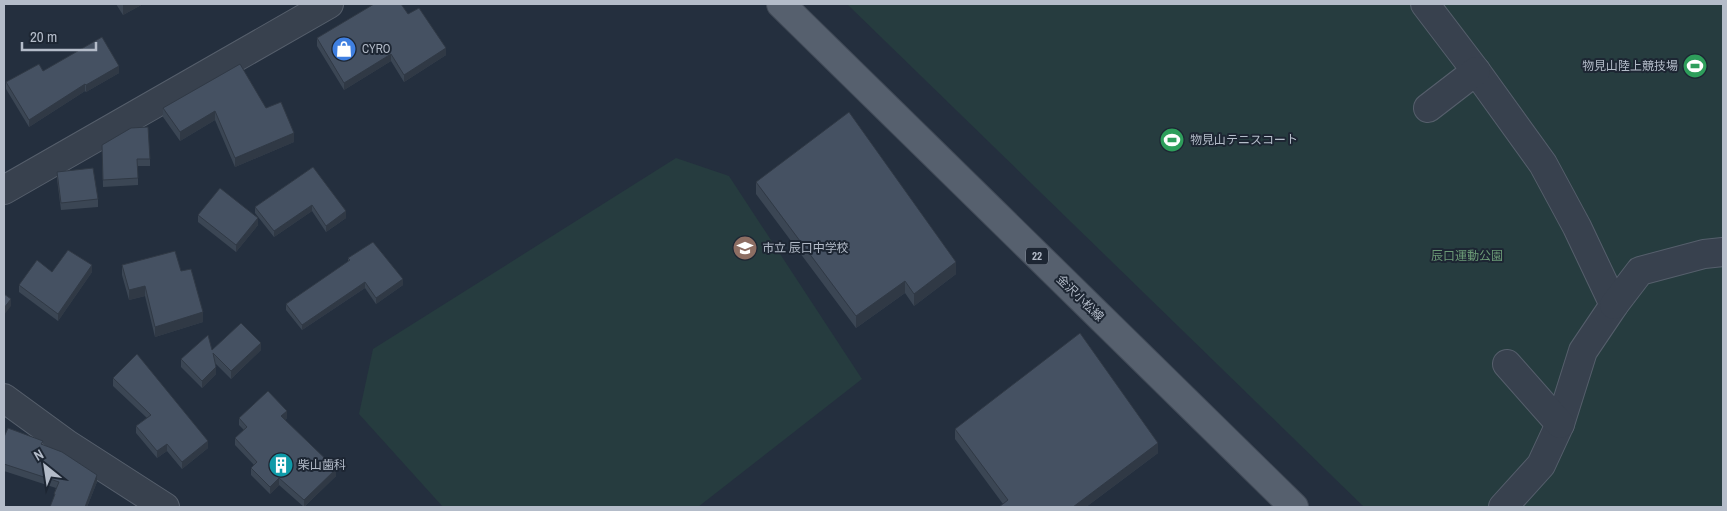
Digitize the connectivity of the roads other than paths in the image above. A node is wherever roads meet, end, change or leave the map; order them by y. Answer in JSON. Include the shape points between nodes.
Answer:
{"nodes":[{"id":1,"x":329,"y":4,"type":"edge"},
{"id":2,"x":781,"y":4,"type":"edge"},
{"id":3,"x":1425,"y":4,"type":"edge"},
{"id":4,"x":1476,"y":71,"type":"junction"},
{"id":5,"x":1428,"y":108,"type":"dead end"},
{"id":6,"x":4,"y":190,"type":"edge"},
{"id":7,"x":1723,"y":252,"type":"edge"},
{"id":8,"x":1614,"y":304,"type":"junction"},
{"id":9,"x":1507,"y":364,"type":"dead end"},
{"id":10,"x":4,"y":398,"type":"edge"},
{"id":11,"x":1560,"y":424,"type":"junction"},
{"id":12,"x":165,"y":507,"type":"edge"},
{"id":13,"x":1294,"y":507,"type":"edge"},
{"id":14,"x":1503,"y":507,"type":"edge"}],
"edges":[{"from":1,"to":6,"type":"street"},
{"from":2,"to":13,"type":"main road","name":"金沢小松線","number":"22"},
{"from":3,"to":4,"type":"street"},
{"from":4,"to":5,"type":"street"},
{"from":4,"to":8,"type":"street","via":[[1543,164]]},
{"from":7,"to":8,"type":"street","via":[[1640,271]]},
{"from":8,"to":11,"type":"street","via":[[1583,351]]},
{"from":9,"to":11,"type":"street"},
{"from":10,"to":12,"type":"street","via":[[67,444]]},
{"from":11,"to":14,"type":"street","via":[[1541,465]]}]}
